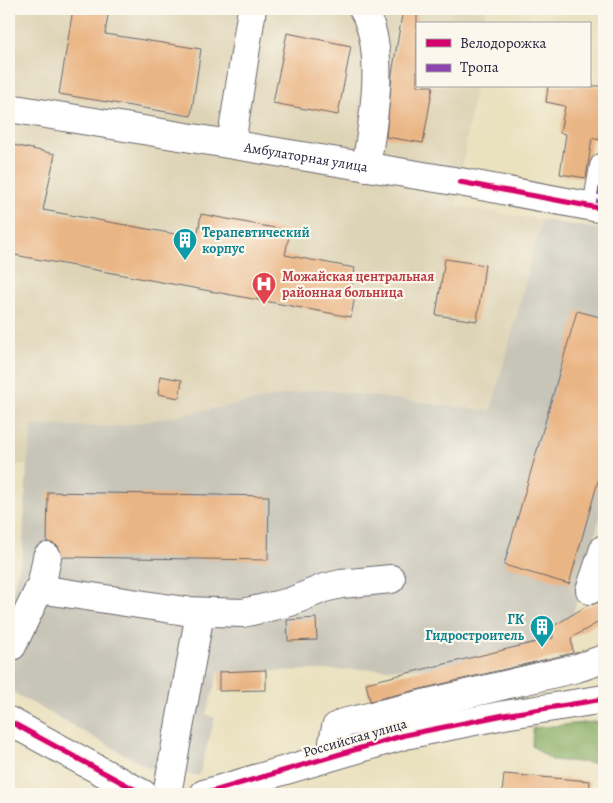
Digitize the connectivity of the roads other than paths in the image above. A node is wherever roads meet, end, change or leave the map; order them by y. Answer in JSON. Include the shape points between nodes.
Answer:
{"nodes":[{"id":1,"x":252,"y":9,"type":"edge"},
{"id":2,"x":363,"y":9,"type":"edge"},
{"id":3,"x":9,"y":108,"type":"edge"},
{"id":4,"x":231,"y":144,"type":"junction"},
{"id":5,"x":366,"y":167,"type":"junction"},
{"id":6,"x":604,"y":167,"type":"edge"},
{"id":7,"x":601,"y":208,"type":"edge"},
{"id":8,"x":604,"y":549,"type":"edge"},
{"id":9,"x":47,"y":557,"type":"dead end"},
{"id":10,"x":391,"y":578,"type":"dead end"},
{"id":11,"x":39,"y":588,"type":"junction"},
{"id":12,"x":590,"y":590,"type":"dead end"},
{"id":13,"x":200,"y":613,"type":"junction"},
{"id":14,"x":604,"y":636,"type":"edge"},
{"id":15,"x":12,"y":646,"type":"dead end"},
{"id":16,"x":604,"y":658,"type":"edge"},
{"id":17,"x":604,"y":699,"type":"edge"},
{"id":18,"x":9,"y":721,"type":"edge"},
{"id":19,"x":335,"y":756,"type":"junction"},
{"id":20,"x":143,"y":794,"type":"edge"},
{"id":21,"x":166,"y":794,"type":"edge"},
{"id":22,"x":204,"y":794,"type":"edge"}],
"edges":[{"from":1,"to":4,"type":"street"},
{"from":2,"to":5,"type":"street","via":[[371,25],[375,65],[375,97]]},
{"from":3,"to":4,"type":"street","name":"Амбулаторная улица"},
{"from":4,"to":5,"type":"street","name":"Амбулаторная улица"},
{"from":5,"to":7,"type":"street","name":"Амбулаторная улица"},
{"from":6,"to":7,"type":"street"},
{"from":8,"to":12,"type":"street"},
{"from":9,"to":11,"type":"street"},
{"from":10,"to":13,"type":"street","via":[[324,588],[262,610]]},
{"from":11,"to":13,"type":"street"},
{"from":11,"to":15,"type":"street"},
{"from":13,"to":21,"type":"street"},
{"from":14,"to":16,"type":"street"},
{"from":16,"to":19,"type":"street","via":[[561,672],[343,723],[336,727],[334,734]]},
{"from":17,"to":19,"type":"street","name":"Российская улица","via":[[405,735]]},
{"from":18,"to":20,"type":"street"},
{"from":19,"to":22,"type":"street","name":"Российская улица"}]}
